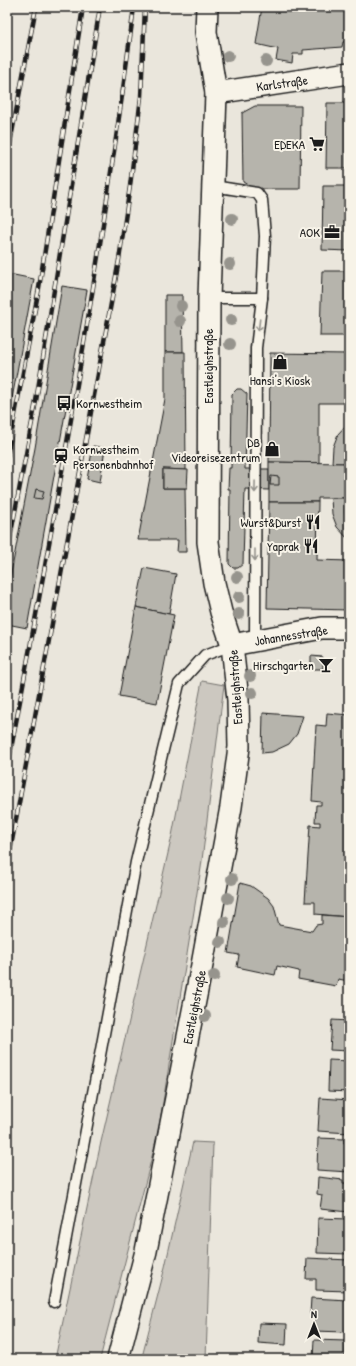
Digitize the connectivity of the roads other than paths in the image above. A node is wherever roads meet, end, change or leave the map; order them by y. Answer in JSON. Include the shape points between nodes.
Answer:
{"nodes":[{"id":1,"x":207,"y":7,"type":"edge"},
{"id":2,"x":349,"y":73,"type":"edge"},
{"id":3,"x":216,"y":93,"type":"junction"},
{"id":4,"x":213,"y":186,"type":"junction"},
{"id":5,"x":209,"y":298,"type":"junction"},
{"id":6,"x":262,"y":298,"type":"junction"},
{"id":7,"x":349,"y":628,"type":"edge"},
{"id":8,"x":255,"y":639,"type":"junction"},
{"id":9,"x":232,"y":645,"type":"junction"},
{"id":10,"x":54,"y":1302,"type":"dead end"},
{"id":11,"x":118,"y":1359,"type":"edge"}],
"edges":[{"from":1,"to":3,"type":"street","name":"Eastleighstraße","via":[[206,32]]},
{"from":2,"to":3,"type":"street","name":"Karlstraße"},
{"from":3,"to":4,"type":"street","name":"Eastleighstraße"},
{"from":4,"to":5,"type":"street","name":"Eastleighstraße"},
{"from":4,"to":6,"type":"lane","via":[[256,193],[262,200],[265,236]]},
{"from":5,"to":6,"type":"lane"},
{"from":5,"to":9,"type":"street","name":"Eastleighstraße","via":[[208,542],[218,598]]},
{"from":6,"to":8,"type":"lane","one_way":true,"via":[[256,348]]},
{"from":7,"to":8,"type":"street","name":"Johannesstraße","via":[[322,628]]},
{"from":8,"to":9,"type":"street","name":"Johannesstraße"},
{"from":9,"to":10,"type":"lane","via":[[205,655],[180,684],[136,862]]},
{"from":9,"to":11,"type":"street","name":"Eastleighstraße","via":[[238,700],[239,747],[230,807],[146,1251]]}]}
